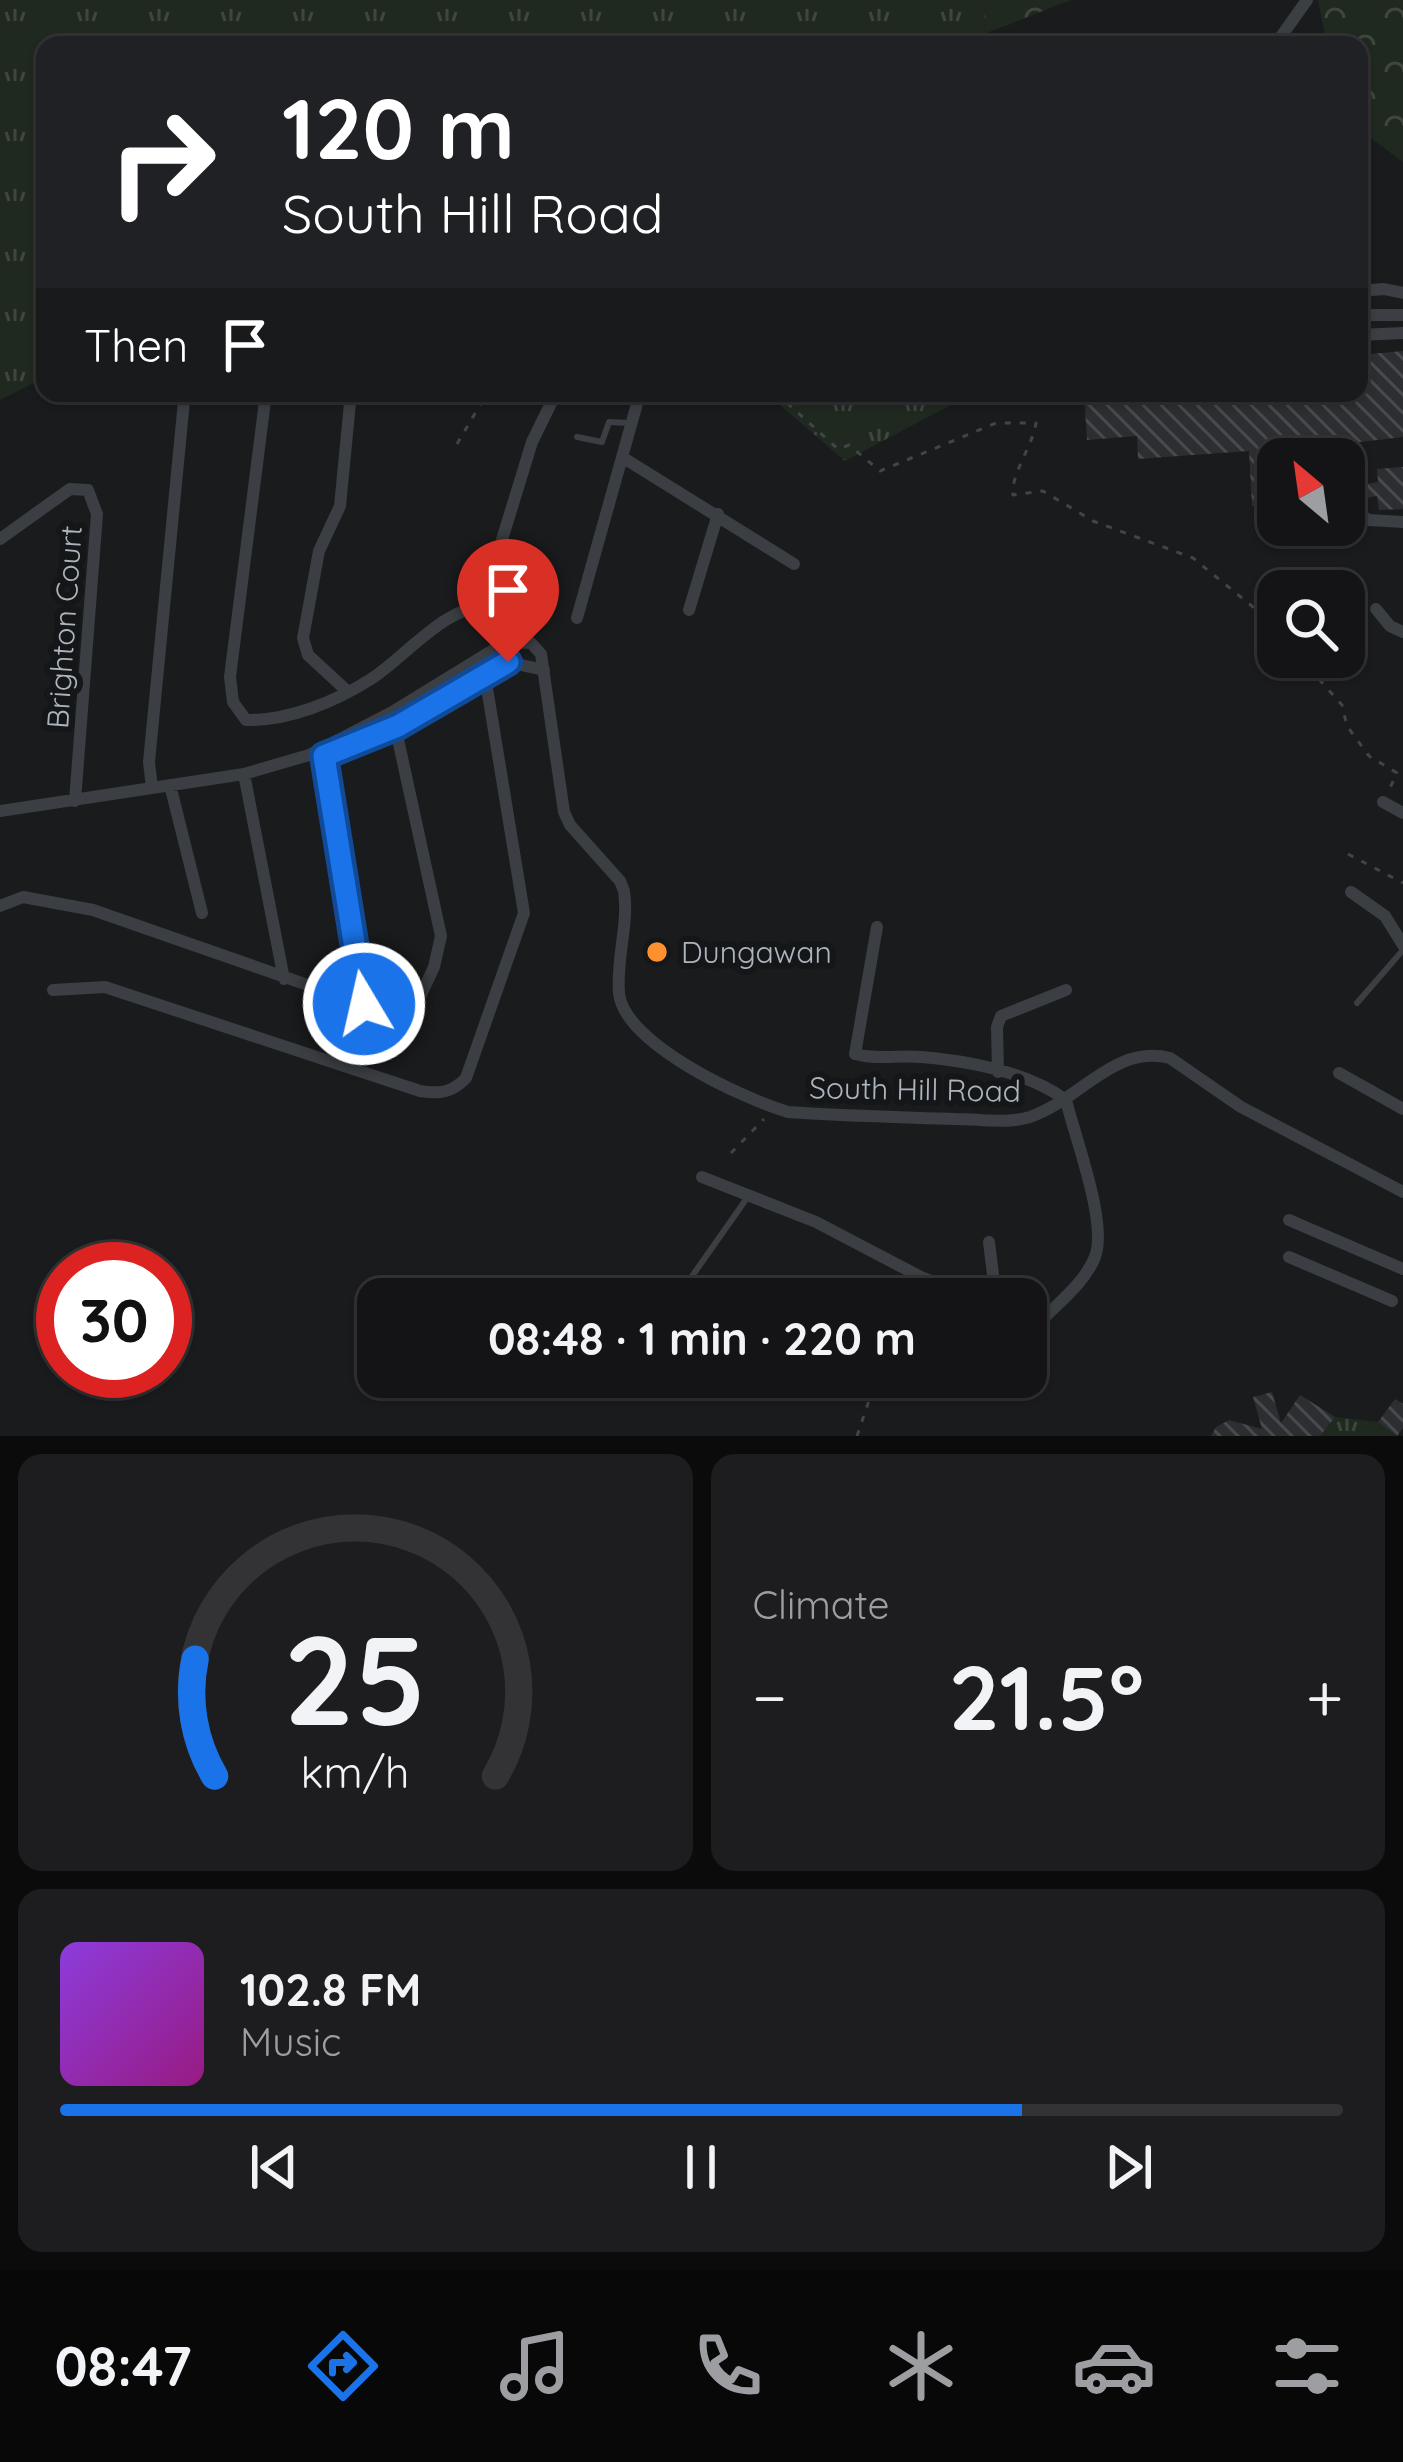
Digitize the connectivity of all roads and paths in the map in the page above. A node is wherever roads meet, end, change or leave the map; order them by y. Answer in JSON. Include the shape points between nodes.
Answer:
{"nodes":[{"id":1,"x":1306,"y":0,"type":"edge"},
{"id":2,"x":1281,"y":36,"type":"edge"},
{"id":3,"x":1368,"y":290,"type":"edge"},
{"id":4,"x":1403,"y":293,"type":"edge"},
{"id":5,"x":1368,"y":315,"type":"edge"},
{"id":6,"x":1403,"y":315,"type":"edge"},
{"id":7,"x":1403,"y":333,"type":"edge"},
{"id":8,"x":1368,"y":335,"type":"edge"},
{"id":9,"x":184,"y":402,"type":"edge"},
{"id":10,"x":265,"y":402,"type":"edge"},
{"id":11,"x":350,"y":402,"type":"edge"},
{"id":12,"x":482,"y":402,"type":"edge"},
{"id":13,"x":552,"y":402,"type":"edge"},
{"id":14,"x":637,"y":402,"type":"edge"},
{"id":15,"x":786,"y":402,"type":"edge"},
{"id":16,"x":629,"y":423,"type":"junction"},
{"id":17,"x":578,"y":437,"type":"dead end"},
{"id":18,"x":457,"y":444,"type":"dead end"},
{"id":19,"x":622,"y":457,"type":"junction"},
{"id":20,"x":718,"y":514,"type":"junction"},
{"id":21,"x":1365,"y":518,"type":"edge"},
{"id":22,"x":1403,"y":522,"type":"edge"},
{"id":23,"x":0,"y":539,"type":"edge"},
{"id":24,"x":794,"y":564,"type":"dead end"},
{"id":25,"x":481,"y":608,"type":"junction"},
{"id":26,"x":1376,"y":609,"type":"dead end"},
{"id":27,"x":689,"y":610,"type":"dead end"},
{"id":28,"x":1257,"y":610,"type":"edge"},
{"id":29,"x":578,"y":618,"type":"dead end"},
{"id":30,"x":1403,"y":632,"type":"edge"},
{"id":31,"x":506,"y":642,"type":"junction"},
{"id":32,"x":474,"y":662,"type":"junction"},
{"id":33,"x":508,"y":662,"type":"junction"},
{"id":34,"x":544,"y":670,"type":"junction"},
{"id":35,"x":484,"y":676,"type":"junction"},
{"id":36,"x":1318,"y":678,"type":"edge"},
{"id":37,"x":347,"y":691,"type":"junction"},
{"id":38,"x":394,"y":719,"type":"junction"},
{"id":39,"x":318,"y":752,"type":"junction"},
{"id":40,"x":244,"y":774,"type":"junction"},
{"id":41,"x":170,"y":785,"type":"junction"},
{"id":42,"x":152,"y":788,"type":"junction"},
{"id":43,"x":75,"y":801,"type":"junction"},
{"id":44,"x":1383,"y":802,"type":"joint"},
{"id":45,"x":0,"y":811,"type":"edge"},
{"id":46,"x":1403,"y":813,"type":"edge"},
{"id":47,"x":1348,"y":854,"type":"dead end"},
{"id":48,"x":1403,"y":883,"type":"edge"},
{"id":49,"x":1351,"y":892,"type":"dead end"},
{"id":50,"x":0,"y":907,"type":"edge"},
{"id":51,"x":202,"y":913,"type":"dead end"},
{"id":52,"x":877,"y":927,"type":"dead end"},
{"id":53,"x":1400,"y":940,"type":"edge"},
{"id":54,"x":284,"y":980,"type":"junction"},
{"id":55,"x":52,"y":990,"type":"dead end"},
{"id":56,"x":1066,"y":990,"type":"dead end"},
{"id":57,"x":1357,"y":1003,"type":"dead end"},
{"id":58,"x":364,"y":1004,"type":"junction"},
{"id":59,"x":998,"y":1072,"type":"junction"},
{"id":60,"x":1339,"y":1073,"type":"dead end"},
{"id":61,"x":1066,"y":1100,"type":"junction"},
{"id":62,"x":1403,"y":1109,"type":"edge"},
{"id":63,"x":764,"y":1120,"type":"dead end"},
{"id":64,"x":730,"y":1153,"type":"dead end"},
{"id":65,"x":702,"y":1177,"type":"dead end"},
{"id":66,"x":1403,"y":1192,"type":"edge"},
{"id":67,"x":749,"y":1195,"type":"junction"},
{"id":68,"x":1289,"y":1220,"type":"dead end"},
{"id":69,"x":989,"y":1242,"type":"dead end"},
{"id":70,"x":1372,"y":1256,"type":"junction"},
{"id":71,"x":1289,"y":1257,"type":"dead end"},
{"id":72,"x":1403,"y":1269,"type":"edge"},
{"id":73,"x":691,"y":1278,"type":"edge"},
{"id":74,"x":924,"y":1278,"type":"edge"},
{"id":75,"x":993,"y":1278,"type":"edge"},
{"id":76,"x":1358,"y":1284,"type":"junction"},
{"id":77,"x":1392,"y":1301,"type":"dead end"},
{"id":78,"x":1047,"y":1315,"type":"edge"},
{"id":79,"x":870,"y":1398,"type":"edge"},
{"id":80,"x":856,"y":1436,"type":"edge"}],
"edges":[{"from":1,"to":2,"type":"street"},
{"from":3,"to":4,"type":"street"},
{"from":5,"to":6,"type":"street"},
{"from":7,"to":8,"type":"street"},
{"from":9,"to":42,"type":"street","via":[[148,762]]},
{"from":10,"to":37,"type":"street","via":[[233,702],[246,720],[277,721]]},
{"from":11,"to":37,"type":"street","via":[[340,506],[320,551],[303,638],[308,655]]},
{"from":12,"to":18,"type":"path"},
{"from":13,"to":25,"type":"street"},
{"from":14,"to":16,"type":"street"},
{"from":15,"to":28,"type":"path","via":[[838,449],[849,445],[880,471],[996,423],[1036,423],[1013,495],[1043,491],[1093,521],[1193,558]]},
{"from":16,"to":17,"type":"lane","via":[[609,422],[602,442]]},
{"from":16,"to":19,"type":"street"},
{"from":19,"to":20,"type":"street"},
{"from":19,"to":29,"type":"street"},
{"from":20,"to":24,"type":"street"},
{"from":20,"to":27,"type":"street"},
{"from":21,"to":22,"type":"street"},
{"from":23,"to":43,"type":"street","name":"Brighton Court","via":[[70,489],[88,490],[97,514]]},
{"from":25,"to":31,"type":"street"},
{"from":25,"to":37,"type":"street","via":[[460,610]]},
{"from":26,"to":30,"type":"street"},
{"from":31,"to":32,"type":"street"},
{"from":31,"to":33,"type":"street"},
{"from":31,"to":34,"type":"street","via":[[538,648]]},
{"from":32,"to":35,"type":"street"},
{"from":32,"to":38,"type":"street"},
{"from":33,"to":34,"type":"street"},
{"from":33,"to":35,"type":"street"},
{"from":34,"to":61,"type":"street","name":"South Hill Road","via":[[564,812],[624,891],[619,993],[644,1034],[755,1102],[788,1112],[1015,1120]]},
{"from":35,"to":38,"type":"street"},
{"from":35,"to":55,"type":"street","via":[[524,913],[457,1088],[420,1091],[105,987]]},
{"from":36,"to":44,"type":"path","via":[[1369,756],[1397,773]]},
{"from":38,"to":39,"type":"street"},
{"from":38,"to":58,"type":"street","via":[[441,945],[411,1009]]},
{"from":39,"to":40,"type":"street"},
{"from":39,"to":58,"type":"street"},
{"from":40,"to":41,"type":"street"},
{"from":40,"to":54,"type":"street"},
{"from":41,"to":42,"type":"street"},
{"from":41,"to":51,"type":"street"},
{"from":42,"to":43,"type":"street"},
{"from":43,"to":45,"type":"street"},
{"from":44,"to":46,"type":"street"},
{"from":47,"to":48,"type":"path"},
{"from":49,"to":53,"type":"street","via":[[1385,916]]},
{"from":50,"to":54,"type":"street","via":[[23,897],[93,910]]},
{"from":52,"to":59,"type":"street","via":[[855,1054]]},
{"from":53,"to":57,"type":"lane"},
{"from":54,"to":58,"type":"street"},
{"from":56,"to":59,"type":"street","via":[[1001,1016]]},
{"from":59,"to":61,"type":"street"},
{"from":60,"to":62,"type":"street"},
{"from":61,"to":66,"type":"street","name":"South Hill Road","via":[[1121,1060],[1170,1058],[1241,1107]]},
{"from":61,"to":78,"type":"street","via":[[1100,1236],[1094,1261]]},
{"from":63,"to":64,"type":"path"},
{"from":65,"to":67,"type":"street"},
{"from":67,"to":73,"type":"lane"},
{"from":67,"to":74,"type":"street"},
{"from":68,"to":70,"type":"street"},
{"from":69,"to":75,"type":"street"},
{"from":70,"to":72,"type":"street"},
{"from":70,"to":76,"type":"street"},
{"from":71,"to":76,"type":"street"},
{"from":76,"to":77,"type":"street"},
{"from":79,"to":80,"type":"path"}]}
